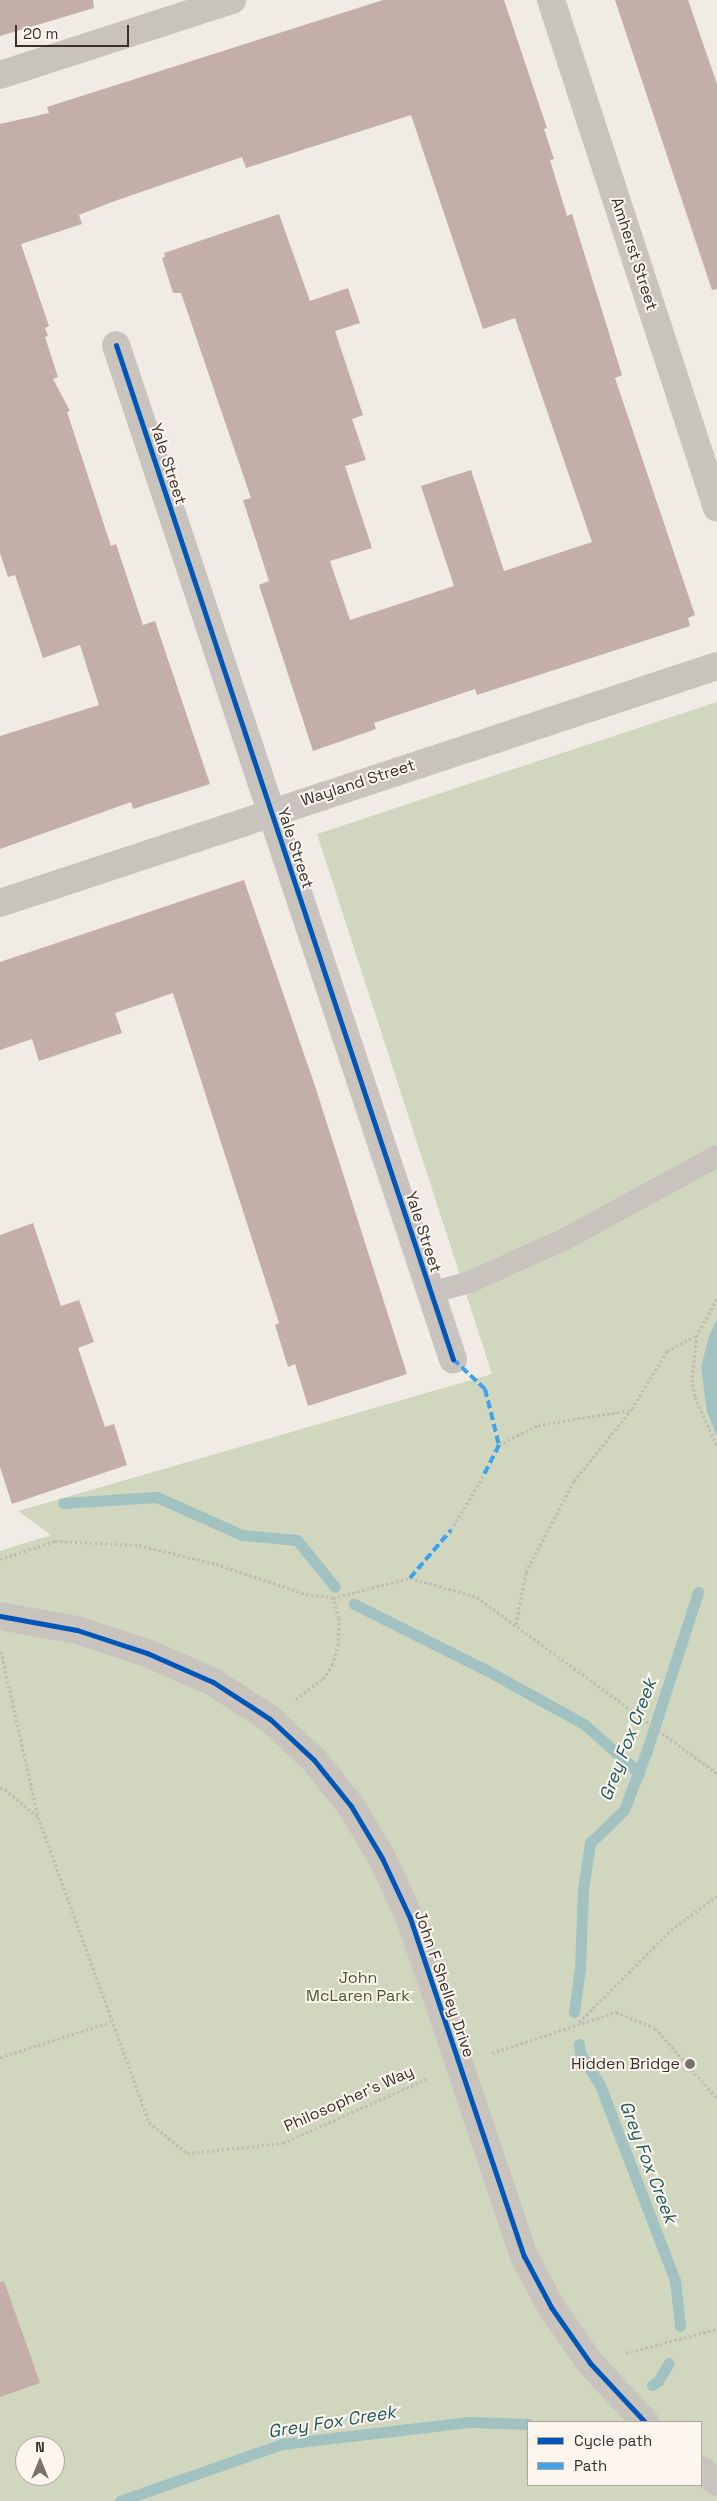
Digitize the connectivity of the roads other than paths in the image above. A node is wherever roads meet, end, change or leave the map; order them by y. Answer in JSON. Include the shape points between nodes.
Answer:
{"nodes":[{"id":1,"x":232,"y":0,"type":"edge"},
{"id":2,"x":550,"y":0,"type":"edge"},
{"id":3,"x":0,"y":75,"type":"edge"},
{"id":4,"x":116,"y":345,"type":"dead end"},
{"id":5,"x":717,"y":508,"type":"edge"},
{"id":6,"x":717,"y":666,"type":"edge"},
{"id":7,"x":270,"y":812,"type":"junction"},
{"id":8,"x":0,"y":903,"type":"edge"},
{"id":9,"x":717,"y":1156,"type":"edge"},
{"id":10,"x":430,"y":1292,"type":"junction"},
{"id":11,"x":453,"y":1358,"type":"dead end"},
{"id":12,"x":0,"y":1616,"type":"edge"},
{"id":13,"x":644,"y":2421,"type":"edge"},
{"id":14,"x":702,"y":2471,"type":"edge"},
{"id":15,"x":717,"y":2482,"type":"edge"}],
"edges":[{"from":1,"to":3,"type":"street"},
{"from":2,"to":5,"type":"street","name":"Amherst Street"},
{"from":4,"to":7,"type":"street","name":"Yale Street"},
{"from":6,"to":7,"type":"street","name":"Wayland Street"},
{"from":7,"to":8,"type":"street","name":"Wayland Street"},
{"from":7,"to":10,"type":"street","name":"Yale Street"},
{"from":9,"to":10,"type":"lane","via":[[565,1239],[470,1282]]},
{"from":10,"to":11,"type":"street","name":"Yale Street"},
{"from":12,"to":13,"type":"street","name":"John F Shelley Drive","via":[[77,1630],[147,1653],[213,1682],[270,1719],[314,1760],[351,1806],[382,1858],[410,1918],[524,2256],[551,2307],[590,2362]]},
{"from":14,"to":15,"type":"street"}]}
